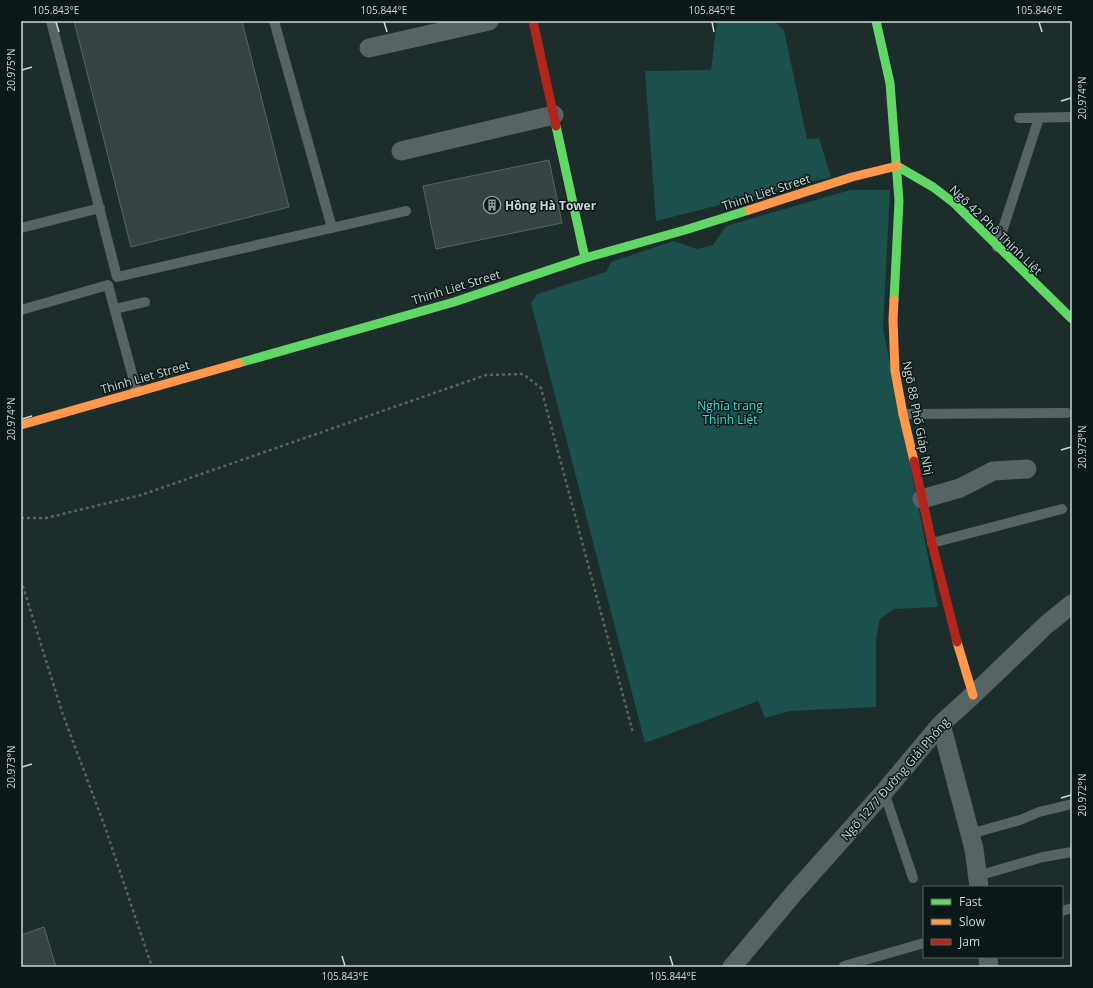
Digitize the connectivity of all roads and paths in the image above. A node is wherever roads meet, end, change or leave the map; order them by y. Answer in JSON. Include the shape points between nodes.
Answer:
{"nodes":[{"id":1,"x":51,"y":21,"type":"edge"},
{"id":2,"x":274,"y":21,"type":"edge"},
{"id":3,"x":489,"y":21,"type":"edge"},
{"id":4,"x":534,"y":21,"type":"edge"},
{"id":5,"x":876,"y":21,"type":"edge"},
{"id":6,"x":369,"y":48,"type":"dead end"},
{"id":7,"x":554,"y":115,"type":"junction"},
{"id":8,"x":1072,"y":117,"type":"edge"},
{"id":9,"x":1019,"y":118,"type":"dead end"},
{"id":10,"x":1039,"y":118,"type":"junction"},
{"id":11,"x":402,"y":151,"type":"dead end"},
{"id":12,"x":897,"y":166,"type":"junction"},
{"id":13,"x":100,"y":208,"type":"junction"},
{"id":14,"x":406,"y":211,"type":"dead end"},
{"id":15,"x":21,"y":228,"type":"edge"},
{"id":16,"x":332,"y":228,"type":"junction"},
{"id":17,"x":997,"y":247,"type":"junction"},
{"id":18,"x":585,"y":258,"type":"junction"},
{"id":19,"x":145,"y":302,"type":"dead end"},
{"id":20,"x":115,"y":309,"type":"junction"},
{"id":21,"x":21,"y":310,"type":"edge"},
{"id":22,"x":1072,"y":319,"type":"edge"},
{"id":23,"x":137,"y":392,"type":"junction"},
{"id":24,"x":1067,"y":413,"type":"dead end"},
{"id":25,"x":903,"y":414,"type":"junction"},
{"id":26,"x":21,"y":425,"type":"edge"},
{"id":27,"x":1027,"y":469,"type":"dead end"},
{"id":28,"x":922,"y":499,"type":"junction"},
{"id":29,"x":1062,"y":509,"type":"dead end"},
{"id":30,"x":21,"y":518,"type":"edge"},
{"id":31,"x":932,"y":543,"type":"junction"},
{"id":32,"x":21,"y":580,"type":"edge"},
{"id":33,"x":1072,"y":604,"type":"edge"},
{"id":34,"x":973,"y":695,"type":"junction"},
{"id":35,"x":941,"y":724,"type":"junction"},
{"id":36,"x":633,"y":733,"type":"dead end"},
{"id":37,"x":884,"y":792,"type":"junction"},
{"id":38,"x":1072,"y":804,"type":"edge"},
{"id":39,"x":970,"y":834,"type":"junction"},
{"id":40,"x":1072,"y":852,"type":"edge"},
{"id":41,"x":913,"y":878,"type":"dead end"},
{"id":42,"x":978,"y":882,"type":"edge"},
{"id":43,"x":923,"y":943,"type":"edge"},
{"id":44,"x":844,"y":966,"type":"dead end"},
{"id":45,"x":152,"y":967,"type":"edge"},
{"id":46,"x":732,"y":967,"type":"edge"}],
"edges":[{"from":1,"to":13,"type":"lane"},
{"from":2,"to":16,"type":"lane"},
{"from":3,"to":6,"type":"street"},
{"from":4,"to":7,"type":"street"},
{"from":5,"to":12,"type":"street","name":"Ngõ 88 Phố Giáp Nhị","via":[[890,84]]},
{"from":7,"to":11,"type":"street"},
{"from":7,"to":18,"type":"street"},
{"from":8,"to":10,"type":"lane"},
{"from":9,"to":10,"type":"lane"},
{"from":10,"to":17,"type":"lane"},
{"from":12,"to":17,"type":"street","name":"Ngõ 42 Phố Thịnh Liệt","via":[[954,203]]},
{"from":12,"to":18,"type":"street","name":"Thinh Liet Street","via":[[852,177],[685,230]]},
{"from":12,"to":25,"type":"street","name":"Ngõ 88 Phố Giáp Nhị","via":[[899,201],[893,320],[895,371]]},
{"from":13,"to":15,"type":"lane"},
{"from":13,"to":16,"type":"lane","via":[[117,277]]},
{"from":14,"to":16,"type":"lane"},
{"from":17,"to":22,"type":"street","name":"Ngõ 42 Phố Thịnh Liệt"},
{"from":18,"to":23,"type":"street","name":"Thinh Liet Street","via":[[454,302]]},
{"from":19,"to":20,"type":"lane"},
{"from":20,"to":21,"type":"lane","via":[[108,285]]},
{"from":20,"to":23,"type":"lane"},
{"from":23,"to":26,"type":"street","name":"Thinh Liet Street"},
{"from":24,"to":25,"type":"lane"},
{"from":25,"to":28,"type":"street","name":"Ngõ 88 Phố Giáp Nhị"},
{"from":27,"to":28,"type":"street","via":[[992,471],[960,488]]},
{"from":28,"to":31,"type":"street","name":"Ngõ 88 Phố Giáp Nhị"},
{"from":29,"to":31,"type":"lane"},
{"from":30,"to":36,"type":"path","via":[[46,518],[141,495],[486,375],[523,374],[541,388]]},
{"from":31,"to":34,"type":"street","name":"Ngõ 88 Phố Giáp Nhị","via":[[954,633]]},
{"from":32,"to":45,"type":"path","via":[[62,712],[105,827]]},
{"from":33,"to":34,"type":"street","name":"Ngõ 1277 Đường Giải Phóng","via":[[1046,625]]},
{"from":34,"to":35,"type":"street","name":"Ngõ 1277 Đường Giải Phóng"},
{"from":35,"to":37,"type":"street","name":"Ngõ 1277 Đường Giải Phóng"},
{"from":35,"to":39,"type":"street"},
{"from":37,"to":41,"type":"lane"},
{"from":37,"to":46,"type":"street","name":"Ngõ 1277 Đường Giải Phóng"},
{"from":38,"to":39,"type":"lane"},
{"from":39,"to":42,"type":"street"},
{"from":40,"to":42,"type":"lane","via":[[1043,857]]},
{"from":43,"to":44,"type":"lane"}]}
